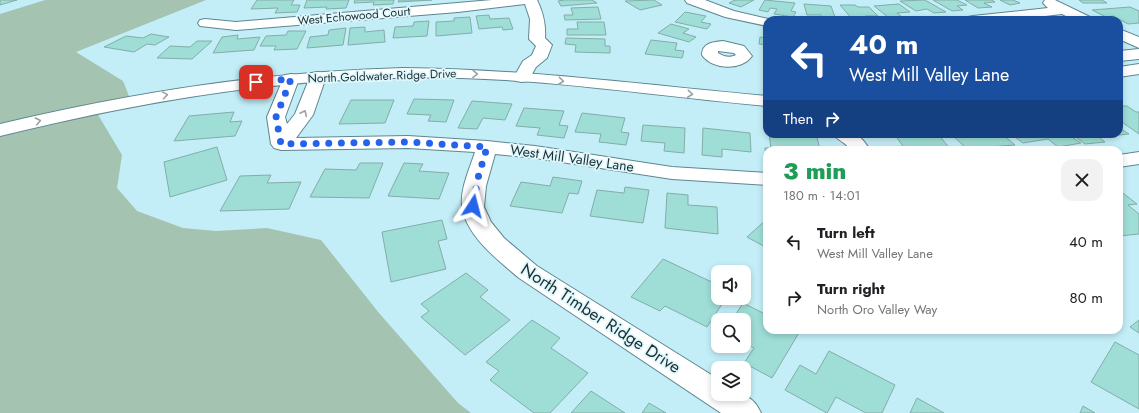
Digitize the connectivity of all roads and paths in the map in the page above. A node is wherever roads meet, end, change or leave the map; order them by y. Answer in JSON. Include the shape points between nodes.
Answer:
{"nodes":[{"id":1,"x":529,"y":0,"type":"edge"},
{"id":2,"x":692,"y":0,"type":"edge"},
{"id":3,"x":1046,"y":0,"type":"edge"},
{"id":4,"x":1064,"y":10,"type":"junction"},
{"id":5,"x":1009,"y":16,"type":"edge"},
{"id":6,"x":1077,"y":16,"type":"edge"},
{"id":7,"x":746,"y":18,"type":"junction"},
{"id":8,"x":763,"y":21,"type":"edge"},
{"id":9,"x":205,"y":23,"type":"dead end"},
{"id":10,"x":1123,"y":35,"type":"edge"},
{"id":11,"x":731,"y":36,"type":"dead end"},
{"id":12,"x":1123,"y":42,"type":"edge"},
{"id":13,"x":1139,"y":43,"type":"edge"},
{"id":14,"x":1139,"y":49,"type":"edge"},
{"id":15,"x":1139,"y":54,"type":"edge"},
{"id":16,"x":1123,"y":56,"type":"edge"},
{"id":17,"x":1139,"y":69,"type":"edge"},
{"id":18,"x":526,"y":70,"type":"junction"},
{"id":19,"x":1123,"y":71,"type":"edge"},
{"id":20,"x":318,"y":77,"type":"junction"},
{"id":21,"x":291,"y":79,"type":"junction"},
{"id":22,"x":763,"y":86,"type":"edge"},
{"id":23,"x":763,"y":100,"type":"edge"},
{"id":24,"x":0,"y":117,"type":"edge"},
{"id":25,"x":0,"y":130,"type":"edge"},
{"id":26,"x":281,"y":144,"type":"junction"},
{"id":27,"x":487,"y":147,"type":"junction"},
{"id":28,"x":1139,"y":158,"type":"edge"},
{"id":29,"x":1123,"y":160,"type":"edge"},
{"id":30,"x":763,"y":179,"type":"edge"},
{"id":31,"x":746,"y":413,"type":"edge"}],
"edges":[{"from":1,"to":9,"type":"street","name":"West Echowood Court","via":[[236,26]]},
{"from":1,"to":18,"type":"street","via":[[539,25],[537,39],[544,45],[539,58]]},
{"from":2,"to":7,"type":"street"},
{"from":3,"to":4,"type":"street"},
{"from":4,"to":5,"type":"street"},
{"from":4,"to":6,"type":"street"},
{"from":7,"to":8,"type":"street"},
{"from":7,"to":11,"type":"street"},
{"from":10,"to":13,"type":"street"},
{"from":12,"to":14,"type":"street"},
{"from":15,"to":16,"type":"street"},
{"from":17,"to":19,"type":"street"},
{"from":20,"to":18,"type":"street","name":"North Goldwater Ridge Drive","one_way":true},
{"from":18,"to":22,"type":"street","name":"North Goldwater Ridge Drive"},
{"from":18,"to":23,"type":"street","name":"North Goldwater Ridge Drive","one_way":true},
{"from":18,"to":24,"type":"street","name":"North Goldwater Ridge Drive","via":[[429,60],[342,62],[256,69],[127,89]]},
{"from":20,"to":21,"type":"street","name":"North Goldwater Ridge Drive"},
{"from":26,"to":20,"type":"street","one_way":true,"via":[[304,115]]},
{"from":25,"to":21,"type":"street","name":"North Goldwater Ridge Drive","one_way":true,"via":[[142,99]]},
{"from":21,"to":26,"type":"street","via":[[276,117]]},
{"from":26,"to":27,"type":"street","name":"West Mill Valley Lane","via":[[408,142]]},
{"from":27,"to":30,"type":"street","name":"West Mill Valley Lane","via":[[672,173]]},
{"from":27,"to":31,"type":"street","name":"North Timber Ridge Drive","via":[[473,206],[482,226],[496,244],[528,272]]},
{"from":28,"to":29,"type":"street"}]}
